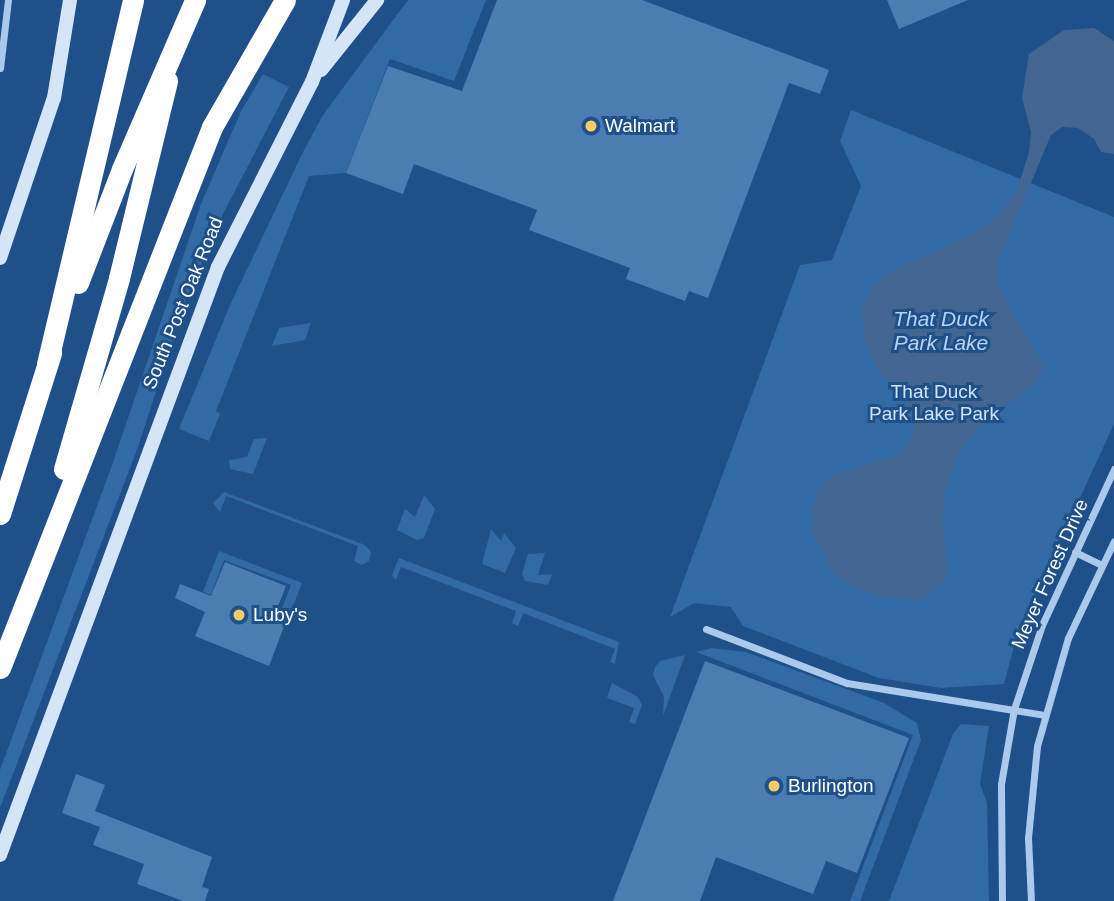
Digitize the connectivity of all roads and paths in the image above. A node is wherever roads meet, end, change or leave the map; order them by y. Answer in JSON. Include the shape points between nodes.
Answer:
{"nodes":[{"id":1,"x":8,"y":0,"type":"edge"},
{"id":2,"x":70,"y":0,"type":"edge"},
{"id":3,"x":133,"y":0,"type":"edge"},
{"id":4,"x":185,"y":0,"type":"edge"},
{"id":5,"x":195,"y":0,"type":"edge"},
{"id":6,"x":285,"y":0,"type":"edge"},
{"id":7,"x":343,"y":0,"type":"edge"},
{"id":8,"x":377,"y":0,"type":"edge"},
{"id":9,"x":0,"y":68,"type":"edge"},
{"id":10,"x":312,"y":82,"type":"junction"},
{"id":11,"x":0,"y":258,"type":"edge"},
{"id":12,"x":47,"y":364,"type":"junction"},
{"id":13,"x":1114,"y":469,"type":"edge"},
{"id":14,"x":0,"y":514,"type":"edge"},
{"id":15,"x":1114,"y":541,"type":"edge"},
{"id":16,"x":1075,"y":552,"type":"junction"},
{"id":17,"x":1102,"y":565,"type":"junction"},
{"id":18,"x":29,"y":592,"type":"junction"},
{"id":19,"x":706,"y":629,"type":"dead end"},
{"id":20,"x":0,"y":668,"type":"edge"},
{"id":21,"x":1014,"y":709,"type":"junction"},
{"id":22,"x":1045,"y":715,"type":"junction"},
{"id":23,"x":0,"y":855,"type":"edge"},
{"id":24,"x":1002,"y":901,"type":"edge"},
{"id":25,"x":1031,"y":901,"type":"edge"}],
"edges":[{"from":1,"to":9,"type":"street"},
{"from":2,"to":11,"type":"main road","via":[[54,98]]},
{"from":3,"to":12,"type":"highway"},
{"from":4,"to":18,"type":"highway","via":[[119,278]]},
{"from":5,"to":12,"type":"highway","bridge":true,"via":[[122,169]]},
{"from":6,"to":18,"type":"highway","via":[[212,127]]},
{"from":7,"to":10,"type":"main road","name":"South Post Oak Road"},
{"from":8,"to":10,"type":"main road"},
{"from":10,"to":23,"type":"main road","name":"South Post Oak Road","via":[[218,267]]},
{"from":12,"to":14,"type":"highway"},
{"from":13,"to":16,"type":"street","name":"Meyer Forest Drive"},
{"from":15,"to":17,"type":"street"},
{"from":16,"to":17,"type":"street"},
{"from":16,"to":21,"type":"street","name":"Meyer Forest Drive","via":[[1042,625]]},
{"from":17,"to":22,"type":"street","via":[[1068,638]]},
{"from":18,"to":20,"type":"highway"},
{"from":19,"to":21,"type":"street","via":[[847,683]]},
{"from":21,"to":22,"type":"street"},
{"from":21,"to":24,"type":"street","name":"Meyer Forest Drive","via":[[1001,784]]},
{"from":22,"to":25,"type":"street","via":[[1029,827]]}]}
